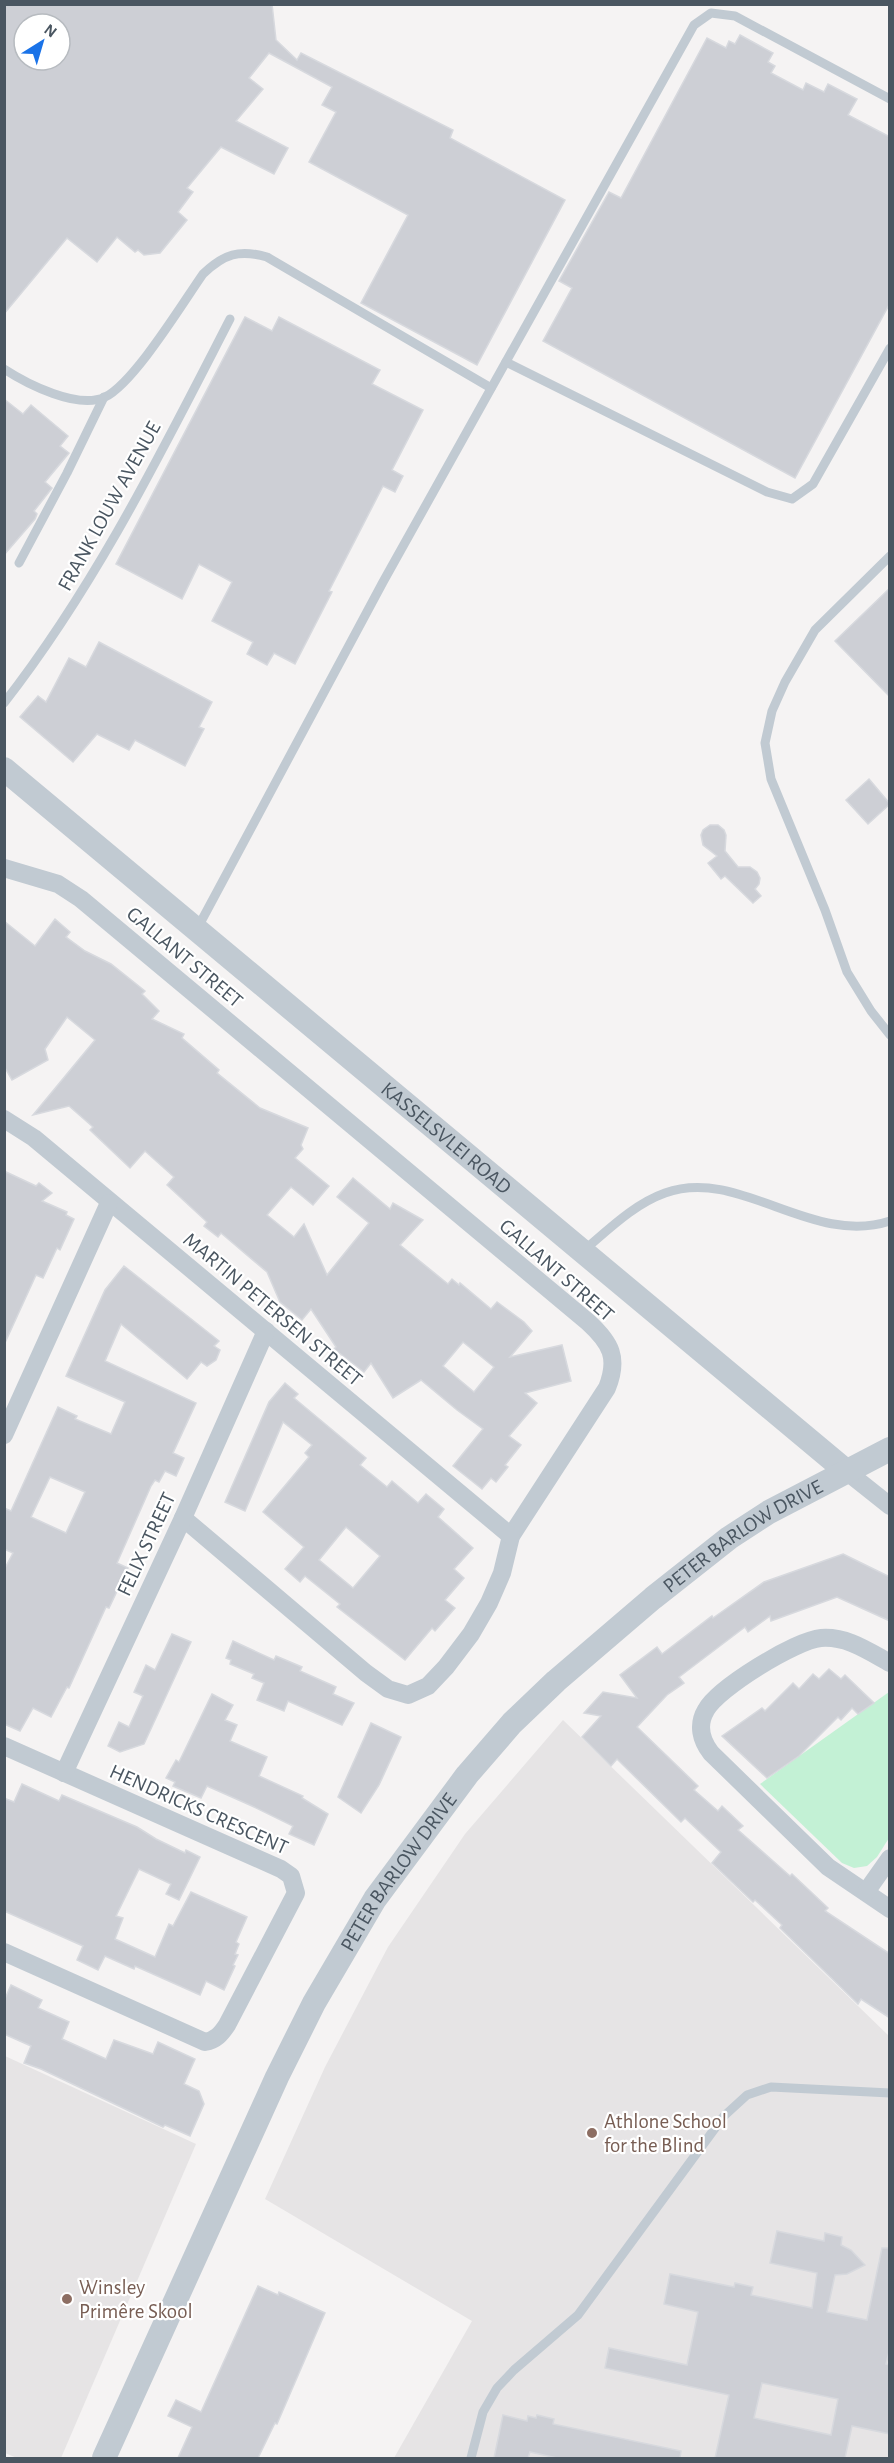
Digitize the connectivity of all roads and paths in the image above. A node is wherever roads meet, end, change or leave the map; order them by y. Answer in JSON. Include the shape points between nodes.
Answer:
{"nodes":[{"id":1,"x":890,"y":99,"type":"edge"},
{"id":2,"x":230,"y":319,"type":"dead end"},
{"id":3,"x":890,"y":348,"type":"edge"},
{"id":4,"x":506,"y":362,"type":"junction"},
{"id":5,"x":4,"y":369,"type":"edge"},
{"id":6,"x":491,"y":388,"type":"junction"},
{"id":7,"x":104,"y":397,"type":"junction"},
{"id":8,"x":890,"y":556,"type":"edge"},
{"id":9,"x":19,"y":563,"type":"dead end"},
{"id":10,"x":4,"y":703,"type":"edge"},
{"id":11,"x":4,"y":769,"type":"edge"},
{"id":12,"x":4,"y":868,"type":"edge"},
{"id":13,"x":197,"y":929,"type":"junction"},
{"id":14,"x":890,"y":1035,"type":"edge"},
{"id":15,"x":4,"y":1119,"type":"edge"},
{"id":16,"x":109,"y":1203,"type":"junction"},
{"id":17,"x":890,"y":1221,"type":"edge"},
{"id":18,"x":583,"y":1251,"type":"junction"},
{"id":19,"x":266,"y":1331,"type":"junction"},
{"id":20,"x":4,"y":1434,"type":"edge"},
{"id":21,"x":890,"y":1449,"type":"edge"},
{"id":22,"x":846,"y":1471,"type":"junction"},
{"id":23,"x":890,"y":1506,"type":"edge"},
{"id":24,"x":183,"y":1518,"type":"junction"},
{"id":25,"x":511,"y":1536,"type":"junction"},
{"id":26,"x":890,"y":1663,"type":"edge"},
{"id":27,"x":4,"y":1746,"type":"edge"},
{"id":28,"x":64,"y":1773,"type":"junction"},
{"id":29,"x":890,"y":1858,"type":"edge"},
{"id":30,"x":866,"y":1892,"type":"junction"},
{"id":31,"x":890,"y":1909,"type":"edge"},
{"id":32,"x":4,"y":1952,"type":"edge"},
{"id":33,"x":890,"y":2093,"type":"edge"},
{"id":34,"x":104,"y":2458,"type":"edge"},
{"id":35,"x":471,"y":2458,"type":"edge"}],
"edges":[{"from":1,"to":4,"type":"lane","via":[[735,16],[711,13],[694,25]]},
{"from":2,"to":10,"type":"lane","name":"FRANK LOUW AVENUE","via":[[130,512],[86,587]]},
{"from":3,"to":4,"type":"lane","via":[[813,484],[792,500],[767,492]]},
{"from":4,"to":6,"type":"lane"},
{"from":5,"to":7,"type":"lane","via":[[66,398],[86,401]]},
{"from":6,"to":7,"type":"lane","via":[[267,257],[250,252],[231,254],[203,274],[128,379]]},
{"from":6,"to":13,"type":"lane"},
{"from":7,"to":9,"type":"lane"},
{"from":8,"to":14,"type":"lane","via":[[815,630],[772,711],[765,743],[771,779],[847,972]]},
{"from":11,"to":13,"type":"street","name":"KASSELSVLEI ROAD"},
{"from":12,"to":25,"type":"street","name":"GALLANT STREET","via":[[43,878],[81,899],[603,1338],[614,1362],[608,1388]]},
{"from":13,"to":18,"type":"street","name":"KASSELSVLEI ROAD"},
{"from":15,"to":16,"type":"street","name":"MARTIN PETERSEN STREET","via":[[34,1138]]},
{"from":16,"to":19,"type":"street","name":"MARTIN PETERSEN STREET"},
{"from":16,"to":20,"type":"street"},
{"from":17,"to":18,"type":"lane","via":[[860,1227],[820,1223],[754,1199],[690,1187],[652,1198]]},
{"from":18,"to":22,"type":"street","name":"KASSELSVLEI ROAD"},
{"from":19,"to":24,"type":"street","name":"FELIX STREET"},
{"from":19,"to":25,"type":"street","name":"MARTIN PETERSEN STREET"},
{"from":21,"to":22,"type":"street","name":"PETER BARLOW DRIVE"},
{"from":22,"to":23,"type":"street","name":"KASSELSVLEI ROAD"},
{"from":22,"to":34,"type":"street","name":"PETER BARLOW DRIVE","via":[[729,1538],[596,1646],[513,1723],[467,1775],[409,1852],[375,1899],[314,2003]]},
{"from":24,"to":25,"type":"street","name":"GALLANT STREET","via":[[366,1673],[388,1689],[408,1695],[428,1686],[471,1634],[502,1573]]},
{"from":24,"to":28,"type":"street","name":"FELIX STREET"},
{"from":26,"to":30,"type":"street","via":[[846,1641],[823,1638],[805,1642],[765,1661],[712,1702],[702,1718],[705,1745],[711,1753],[828,1867]]},
{"from":27,"to":28,"type":"street","name":"HENDRICKS CRESCENT"},
{"from":28,"to":32,"type":"street","name":"HENDRICKS CRESCENT","via":[[280,1869],[291,1876],[296,1893],[227,2025],[213,2041],[198,2040]]},
{"from":29,"to":30,"type":"street"},
{"from":30,"to":31,"type":"street"},
{"from":33,"to":35,"type":"lane","via":[[777,2086],[738,2101],[578,2315],[496,2388],[483,2412]]}]}
